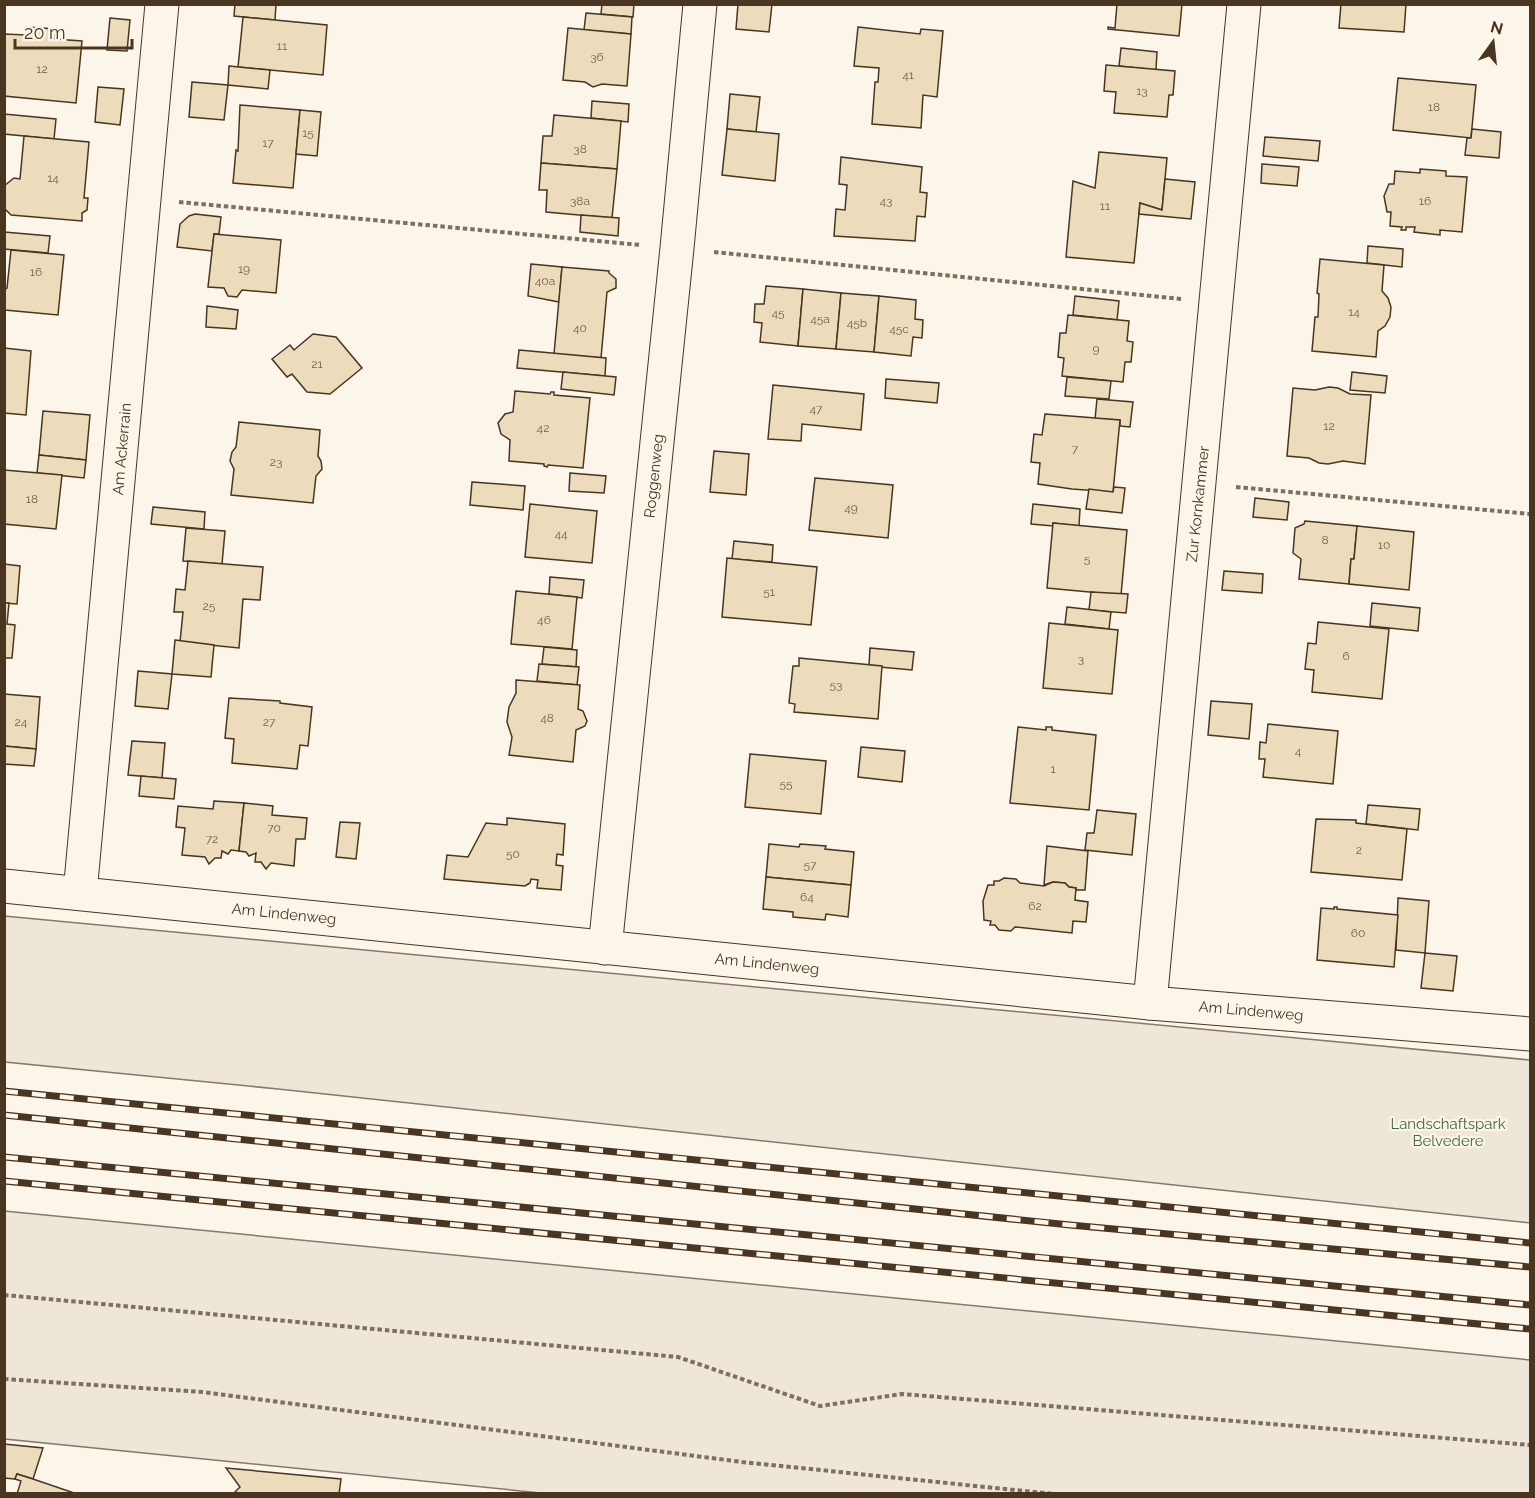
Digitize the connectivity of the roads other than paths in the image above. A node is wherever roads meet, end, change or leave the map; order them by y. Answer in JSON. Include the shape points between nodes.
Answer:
{"nodes":[{"id":1,"x":162,"y":4,"type":"edge"},
{"id":2,"x":700,"y":4,"type":"edge"},
{"id":3,"x":1244,"y":4,"type":"edge"},
{"id":4,"x":4,"y":886,"type":"edge"},
{"id":5,"x":81,"y":893,"type":"junction"},
{"id":6,"x":605,"y":948,"type":"junction"},
{"id":7,"x":1150,"y":1002,"type":"junction"},
{"id":8,"x":1530,"y":1034,"type":"edge"}],
"edges":[{"from":1,"to":5,"type":"street","name":"Am Ackerrain"},
{"from":2,"to":6,"type":"street","name":"Roggenweg"},
{"from":3,"to":7,"type":"street","name":"Zur Kornkammer"},
{"from":4,"to":5,"type":"street","name":"Am Lindenweg"},
{"from":5,"to":6,"type":"street","name":"Am Lindenweg"},
{"from":6,"to":7,"type":"street","name":"Am Lindenweg"},
{"from":7,"to":8,"type":"street","name":"Am Lindenweg"}]}
